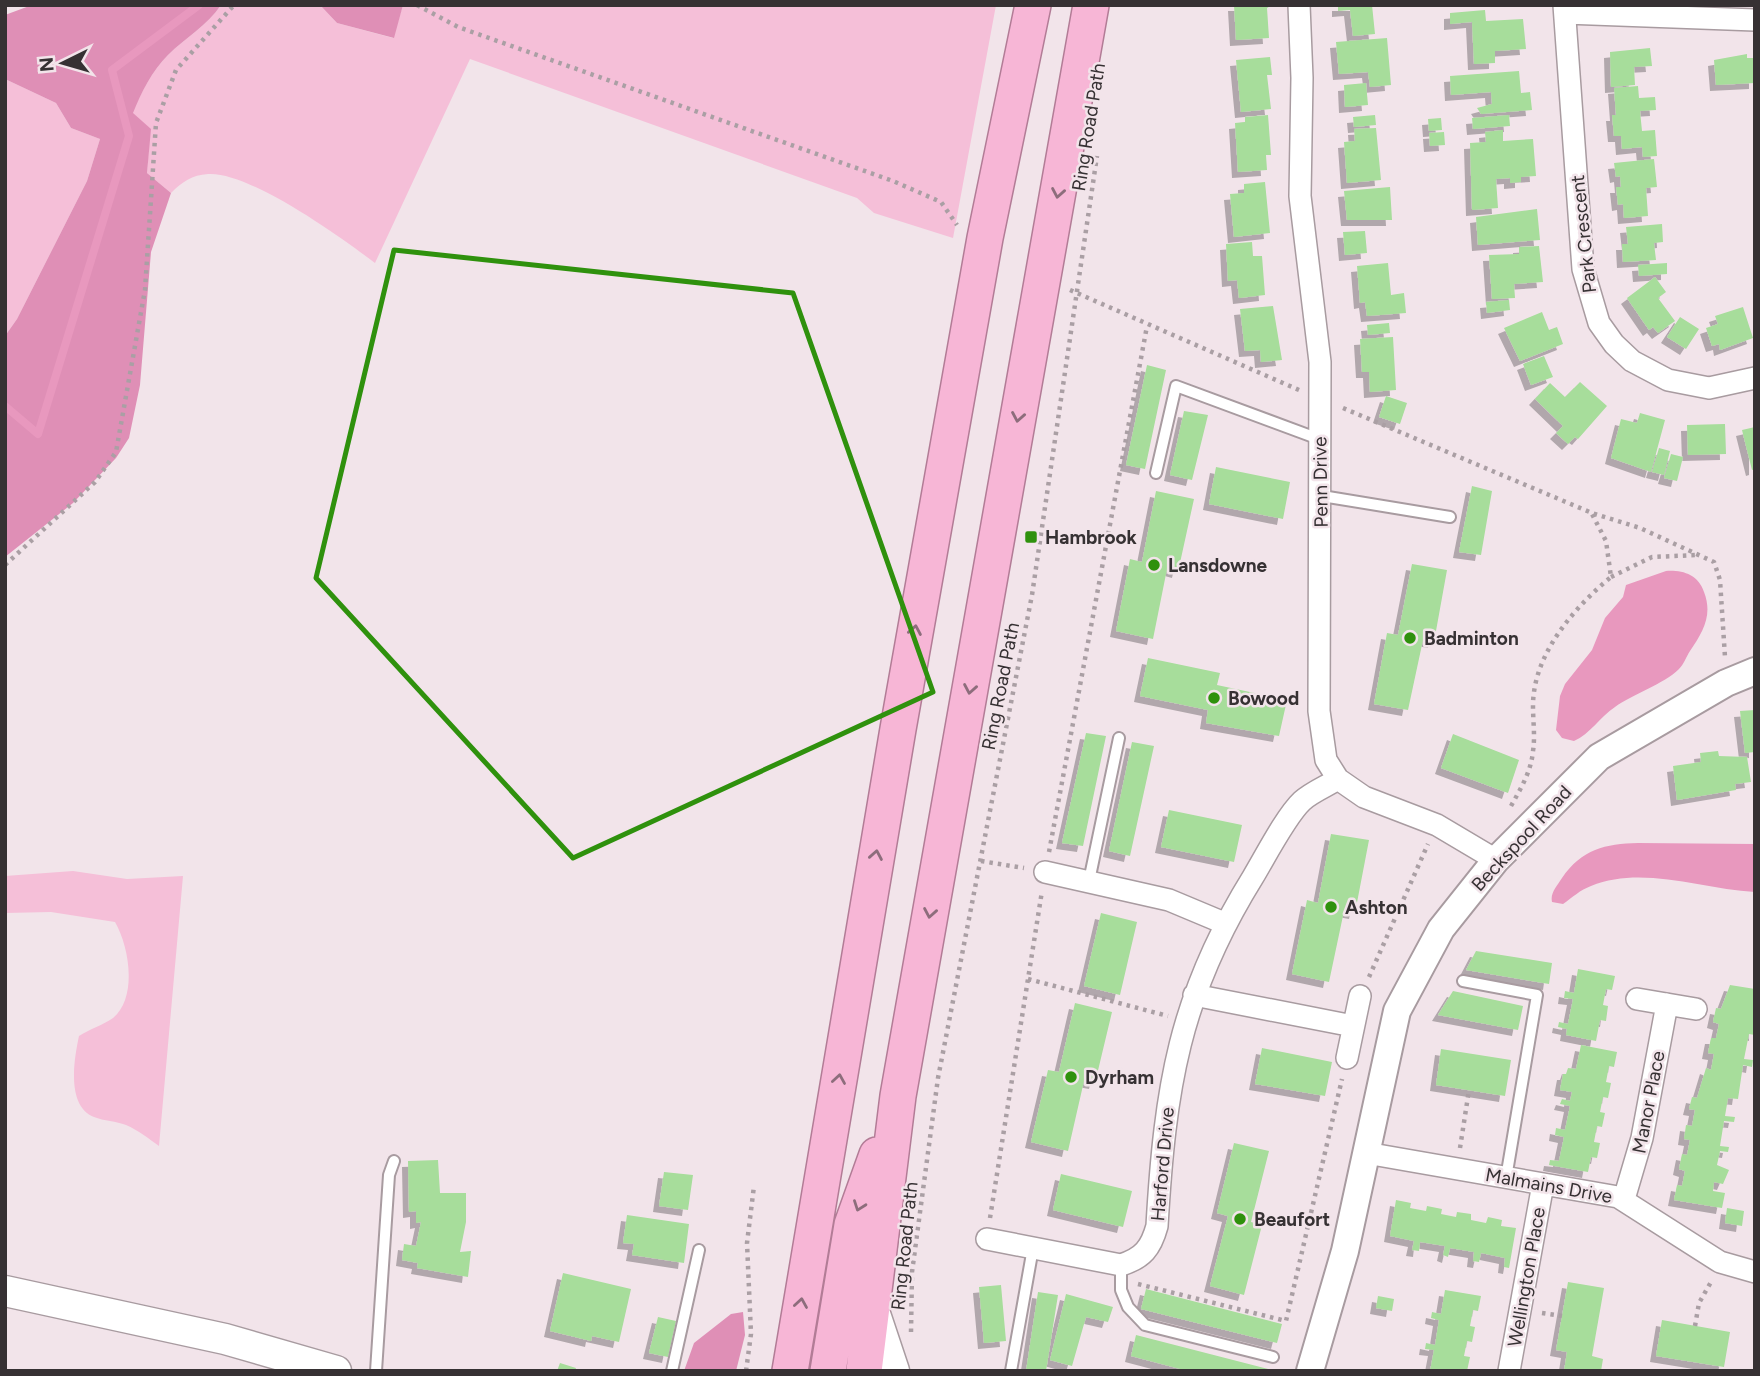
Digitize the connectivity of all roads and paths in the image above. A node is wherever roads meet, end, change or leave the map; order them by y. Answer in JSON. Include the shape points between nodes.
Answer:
{"nodes":[{"id":1,"x":234,"y":5,"type":"edge"},
{"id":2,"x":417,"y":5,"type":"edge"},
{"id":3,"x":1033,"y":5,"type":"edge"},
{"id":4,"x":1091,"y":5,"type":"edge"},
{"id":5,"x":1299,"y":5,"type":"edge"},
{"id":6,"x":1564,"y":9,"type":"edge"},
{"id":7,"x":1755,"y":20,"type":"edge"},
{"id":8,"x":1098,"y":146,"type":"dead end"},
{"id":9,"x":985,"y":238,"type":"junction"},
{"id":10,"x":1043,"y":280,"type":"junction"},
{"id":11,"x":1078,"y":292,"type":"junction"},
{"id":12,"x":1147,"y":326,"type":"junction"},
{"id":13,"x":1755,"y":378,"type":"edge"},
{"id":14,"x":1320,"y":399,"type":"junction"},
{"id":15,"x":1320,"y":439,"type":"junction"},
{"id":16,"x":1156,"y":473,"type":"dead end"},
{"id":17,"x":1322,"y":496,"type":"junction"},
{"id":18,"x":1592,"y":513,"type":"junction"},
{"id":19,"x":1450,"y":517,"type":"dead end"},
{"id":20,"x":1698,"y":555,"type":"junction"},
{"id":21,"x":5,"y":565,"type":"edge"},
{"id":22,"x":1611,"y":577,"type":"junction"},
{"id":23,"x":1755,"y":671,"type":"edge"},
{"id":24,"x":1726,"y":683,"type":"junction"},
{"id":25,"x":1119,"y":738,"type":"dead end"},
{"id":26,"x":1338,"y":779,"type":"junction"},
{"id":27,"x":1503,"y":815,"type":"dead end"},
{"id":28,"x":1437,"y":825,"type":"junction"},
{"id":29,"x":1496,"y":860,"type":"junction"},
{"id":30,"x":981,"y":861,"type":"junction"},
{"id":31,"x":1045,"y":872,"type":"junction"},
{"id":32,"x":1089,"y":881,"type":"junction"},
{"id":33,"x":1224,"y":923,"type":"junction"},
{"id":34,"x":1028,"y":979,"type":"junction"},
{"id":35,"x":1463,"y":981,"type":"dead end"},
{"id":36,"x":1194,"y":995,"type":"junction"},
{"id":37,"x":1360,"y":996,"type":"joint"},
{"id":38,"x":1637,"y":999,"type":"dead end"},
{"id":39,"x":1667,"y":1004,"type":"junction"},
{"id":40,"x":1696,"y":1009,"type":"dead end"},
{"id":41,"x":1186,"y":1020,"type":"junction"},
{"id":42,"x":1353,"y":1026,"type":"junction"},
{"id":43,"x":1347,"y":1058,"type":"joint"},
{"id":44,"x":1469,"y":1090,"type":"dead end"},
{"id":45,"x":898,"y":1096,"type":"junction"},
{"id":46,"x":1366,"y":1153,"type":"junction"},
{"id":47,"x":394,"y":1161,"type":"dead end"},
{"id":48,"x":1457,"y":1169,"type":"junction"},
{"id":49,"x":1506,"y":1178,"type":"junction"},
{"id":50,"x":1543,"y":1184,"type":"junction"},
{"id":51,"x":754,"y":1186,"type":"dead end"},
{"id":52,"x":1624,"y":1199,"type":"junction"},
{"id":53,"x":987,"y":1238,"type":"joint"},
{"id":54,"x":1033,"y":1248,"type":"junction"},
{"id":55,"x":699,"y":1250,"type":"dead end"},
{"id":56,"x":1723,"y":1263,"type":"junction"},
{"id":57,"x":1121,"y":1272,"type":"junction"},
{"id":58,"x":1755,"y":1272,"type":"edge"},
{"id":59,"x":5,"y":1291,"type":"edge"},
{"id":60,"x":873,"y":1307,"type":"junction"},
{"id":61,"x":1695,"y":1326,"type":"dead end"},
{"id":62,"x":912,"y":1337,"type":"dead end"},
{"id":63,"x":1273,"y":1357,"type":"dead end"},
{"id":64,"x":336,"y":1371,"type":"edge"},
{"id":65,"x":376,"y":1371,"type":"edge"},
{"id":66,"x":672,"y":1371,"type":"edge"},
{"id":67,"x":746,"y":1371,"type":"edge"},
{"id":68,"x":790,"y":1371,"type":"edge"},
{"id":69,"x":828,"y":1371,"type":"edge"},
{"id":70,"x":863,"y":1371,"type":"edge"},
{"id":71,"x":894,"y":1371,"type":"edge"},
{"id":72,"x":1011,"y":1371,"type":"edge"},
{"id":73,"x":1310,"y":1371,"type":"edge"},
{"id":74,"x":1509,"y":1371,"type":"edge"}],
"edges":[{"from":1,"to":21,"type":"path","via":[[176,70],[156,123],[145,290],[116,452],[95,482]]},
{"from":2,"to":9,"type":"path","via":[[458,27],[894,181],[941,202],[961,232]]},
{"from":3,"to":9,"type":"highway"},
{"from":4,"to":10,"type":"highway","one_way":true},
{"from":5,"to":14,"type":"street","name":"Penn Drive","via":[[1300,196],[1320,362]]},
{"from":6,"to":7,"type":"street"},
{"from":6,"to":13,"type":"street","name":"Park Crescent","via":[[1583,269],[1599,323],[1632,361],[1668,380],[1709,388]]},
{"from":8,"to":11,"type":"path","name":"Ring Road Path"},
{"from":68,"to":9,"type":"highway","one_way":true},
{"from":10,"to":11,"type":"path"},
{"from":10,"to":45,"type":"highway","one_way":true},
{"from":11,"to":12,"type":"path"},
{"from":11,"to":30,"type":"path","name":"Ring Road Path","via":[[1032,596]]},
{"from":12,"to":14,"type":"path"},
{"from":12,"to":31,"type":"path"},
{"from":14,"to":15,"type":"street","name":"Penn Drive"},
{"from":14,"to":18,"type":"path"},
{"from":15,"to":16,"type":"lane","via":[[1176,386]]},
{"from":15,"to":17,"type":"street","name":"Penn Drive"},
{"from":17,"to":19,"type":"lane"},
{"from":17,"to":26,"type":"street","name":"Penn Drive","via":[[1319,711],[1326,760]]},
{"from":18,"to":20,"type":"path","via":[[1640,528]]},
{"from":18,"to":22,"type":"path","via":[[1606,541]]},
{"from":20,"to":22,"type":"path","via":[[1652,557]]},
{"from":20,"to":24,"type":"path","via":[[1714,562],[1720,580]]},
{"from":22,"to":27,"type":"path","via":[[1581,602],[1540,666],[1534,693],[1534,751],[1527,779]]},
{"from":23,"to":24,"type":"street","name":"Beckspool Road"},
{"from":24,"to":29,"type":"street","name":"Beckspool Road","via":[[1599,757]]},
{"from":25,"to":32,"type":"lane"},
{"from":26,"to":28,"type":"street","via":[[1364,797]]},
{"from":26,"to":33,"type":"street","name":"Harford Drive","via":[[1302,801]]},
{"from":28,"to":29,"type":"street"},
{"from":28,"to":37,"type":"path"},
{"from":29,"to":46,"type":"street","name":"Beckspool Road","via":[[1441,929],[1397,1011]]},
{"from":30,"to":31,"type":"path"},
{"from":30,"to":62,"type":"path","name":"Ring Road Path","via":[[938,1078],[912,1272]]},
{"from":31,"to":32,"type":"street"},
{"from":31,"to":34,"type":"path"},
{"from":32,"to":33,"type":"street","via":[[1169,900]]},
{"from":33,"to":36,"type":"street","name":"Harford Drive"},
{"from":34,"to":41,"type":"path"},
{"from":34,"to":53,"type":"path"},
{"from":35,"to":49,"type":"lane","via":[[1537,995]]},
{"from":36,"to":41,"type":"street","name":"Harford Drive"},
{"from":36,"to":42,"type":"street"},
{"from":37,"to":42,"type":"street"},
{"from":38,"to":39,"type":"street"},
{"from":39,"to":40,"type":"street"},
{"from":39,"to":52,"type":"street","name":"Manor Place","via":[[1642,1138]]},
{"from":41,"to":57,"type":"street","name":"Harford Drive","via":[[1166,1108],[1153,1244]]},
{"from":42,"to":43,"type":"street"},
{"from":43,"to":57,"type":"path","via":[[1286,1321]]},
{"from":44,"to":48,"type":"path"},
{"from":45,"to":60,"type":"highway"},
{"from":45,"to":69,"type":"highway","one_way":true,"via":[[852,1225]]},
{"from":46,"to":48,"type":"street","name":"Malmains Drive"},
{"from":46,"to":73,"type":"street","name":"Beckspool Road","via":[[1345,1251]]},
{"from":47,"to":65,"type":"lane","via":[[389,1175]]},
{"from":48,"to":49,"type":"street","name":"Malmains Drive"},
{"from":49,"to":50,"type":"street","name":"Malmains Drive"},
{"from":50,"to":52,"type":"street","name":"Malmains Drive"},
{"from":50,"to":74,"type":"street","name":"Wellington Place"},
{"from":51,"to":67,"type":"path","via":[[747,1244],[751,1335]]},
{"from":52,"to":56,"type":"street","name":"Malmains Drive"},
{"from":53,"to":54,"type":"street"},
{"from":54,"to":57,"type":"street"},
{"from":54,"to":72,"type":"lane"},
{"from":55,"to":66,"type":"lane"},
{"from":56,"to":58,"type":"street","name":"Malmains Drive"},
{"from":56,"to":61,"type":"path","via":[[1699,1303]]},
{"from":57,"to":63,"type":"lane","via":[[1121,1290],[1128,1307],[1145,1325]]},
{"from":59,"to":64,"type":"main road","via":[[225,1339]]},
{"from":60,"to":70,"type":"highway"},
{"from":60,"to":71,"type":"main road"}]}
